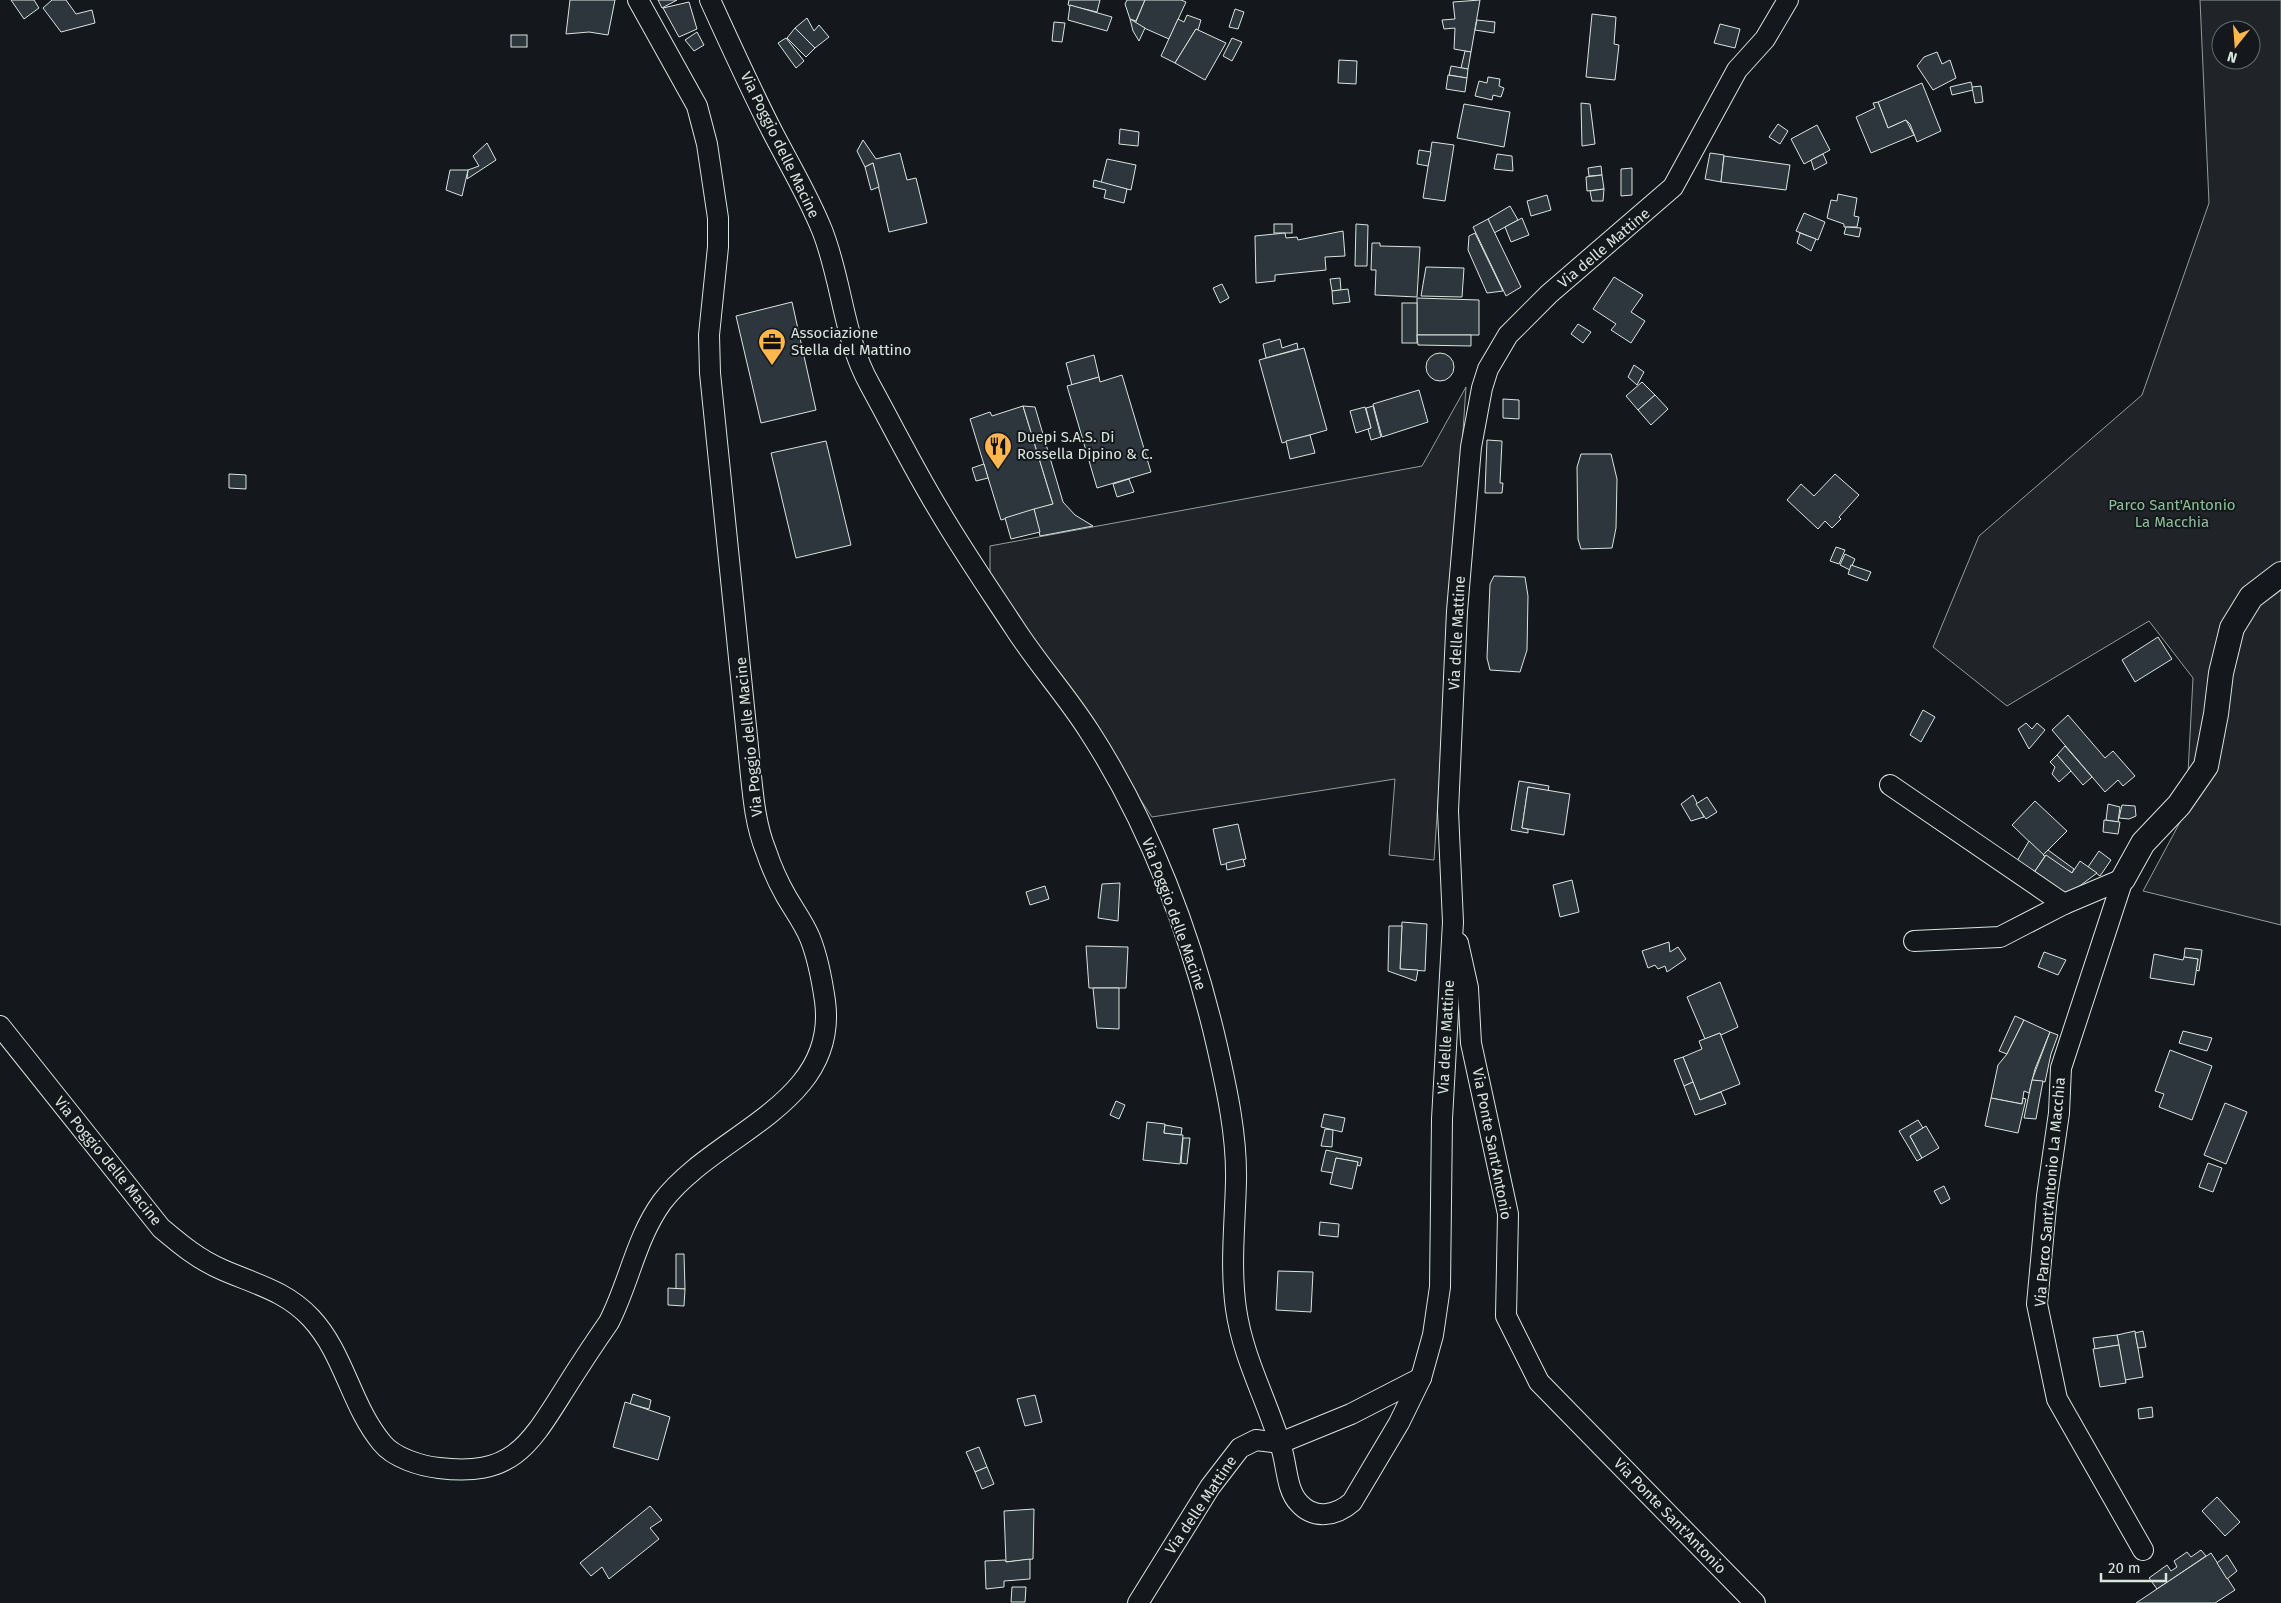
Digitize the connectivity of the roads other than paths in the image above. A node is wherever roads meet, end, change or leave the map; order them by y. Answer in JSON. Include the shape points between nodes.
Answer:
{"nodes":[{"id":1,"x":638,"y":0,"type":"edge"},
{"id":2,"x":710,"y":0,"type":"edge"},
{"id":3,"x":1788,"y":0,"type":"edge"},
{"id":4,"x":2281,"y":574,"type":"edge"},
{"id":5,"x":1890,"y":785,"type":"dead end"},
{"id":6,"x":2123,"y":879,"type":"junction"},
{"id":7,"x":2064,"y":904,"type":"junction"},
{"id":8,"x":1453,"y":922,"type":"junction"},
{"id":9,"x":1914,"y":941,"type":"dead end"},
{"id":10,"x":0,"y":1026,"type":"edge"},
{"id":11,"x":1421,"y":1378,"type":"junction"},
{"id":12,"x":1281,"y":1446,"type":"junction"},
{"id":13,"x":2143,"y":1550,"type":"dead end"},
{"id":14,"x":1138,"y":1603,"type":"edge"},
{"id":15,"x":1755,"y":1603,"type":"edge"}],
"edges":[{"from":1,"to":10,"type":"street","name":"Via Poggio delle Macine","via":[[697,106],[715,192],[718,247],[709,335],[710,373],[754,806],[766,852],[811,940],[820,974],[826,1024],[823,1046],[812,1070],[786,1100],[684,1176],[664,1200],[650,1220],[609,1322],[536,1436],[499,1464],[456,1470],[414,1462],[382,1444],[326,1338],[312,1318],[270,1287],[221,1270],[191,1253],[160,1228]]},
{"from":2,"to":12,"type":"street","name":"Via Poggio delle Macine","via":[[773,133],[801,182],[824,236],[852,342],[866,379],[940,512],[1016,631],[1089,730],[1143,830],[1173,902],[1217,1046],[1233,1134],[1236,1177],[1232,1257],[1241,1336]]},
{"from":3,"to":8,"type":"street","name":"Via delle Mattine","via":[[1765,39],[1737,70],[1673,187],[1508,335],[1488,369],[1470,447],[1458,611],[1448,811]]},
{"from":4,"to":6,"type":"street","name":"Via Parco Sant'Antonio La Macchia","via":[[2251,597],[2232,628],[2206,766],[2179,805],[2143,843]]},
{"from":5,"to":7,"type":"street"},
{"from":6,"to":7,"type":"street"},
{"from":6,"to":13,"type":"street","name":"Via Parco Sant'Antonio La Macchia","via":[[2061,1068],[2059,1114],[2037,1304],[2056,1399]]},
{"from":7,"to":9,"type":"street","via":[[2000,937]]},
{"from":8,"to":11,"type":"street","name":"Via delle Mattine","via":[[1442,1119],[1440,1287]]},
{"from":8,"to":15,"type":"street","name":"Via Ponte Sant'Antonio","via":[[1468,988],[1471,1043],[1508,1214],[1506,1316],[1538,1382]]},
{"from":11,"to":12,"type":"street","name":"Via delle Mattine"},
{"from":11,"to":12,"type":"street","name":"Via delle Mattine","via":[[1400,1423],[1352,1502],[1343,1510],[1320,1515],[1299,1504],[1293,1494]]},
{"from":12,"to":14,"type":"street","name":"Via delle Mattine","via":[[1256,1440],[1240,1448],[1210,1487]]}]}
